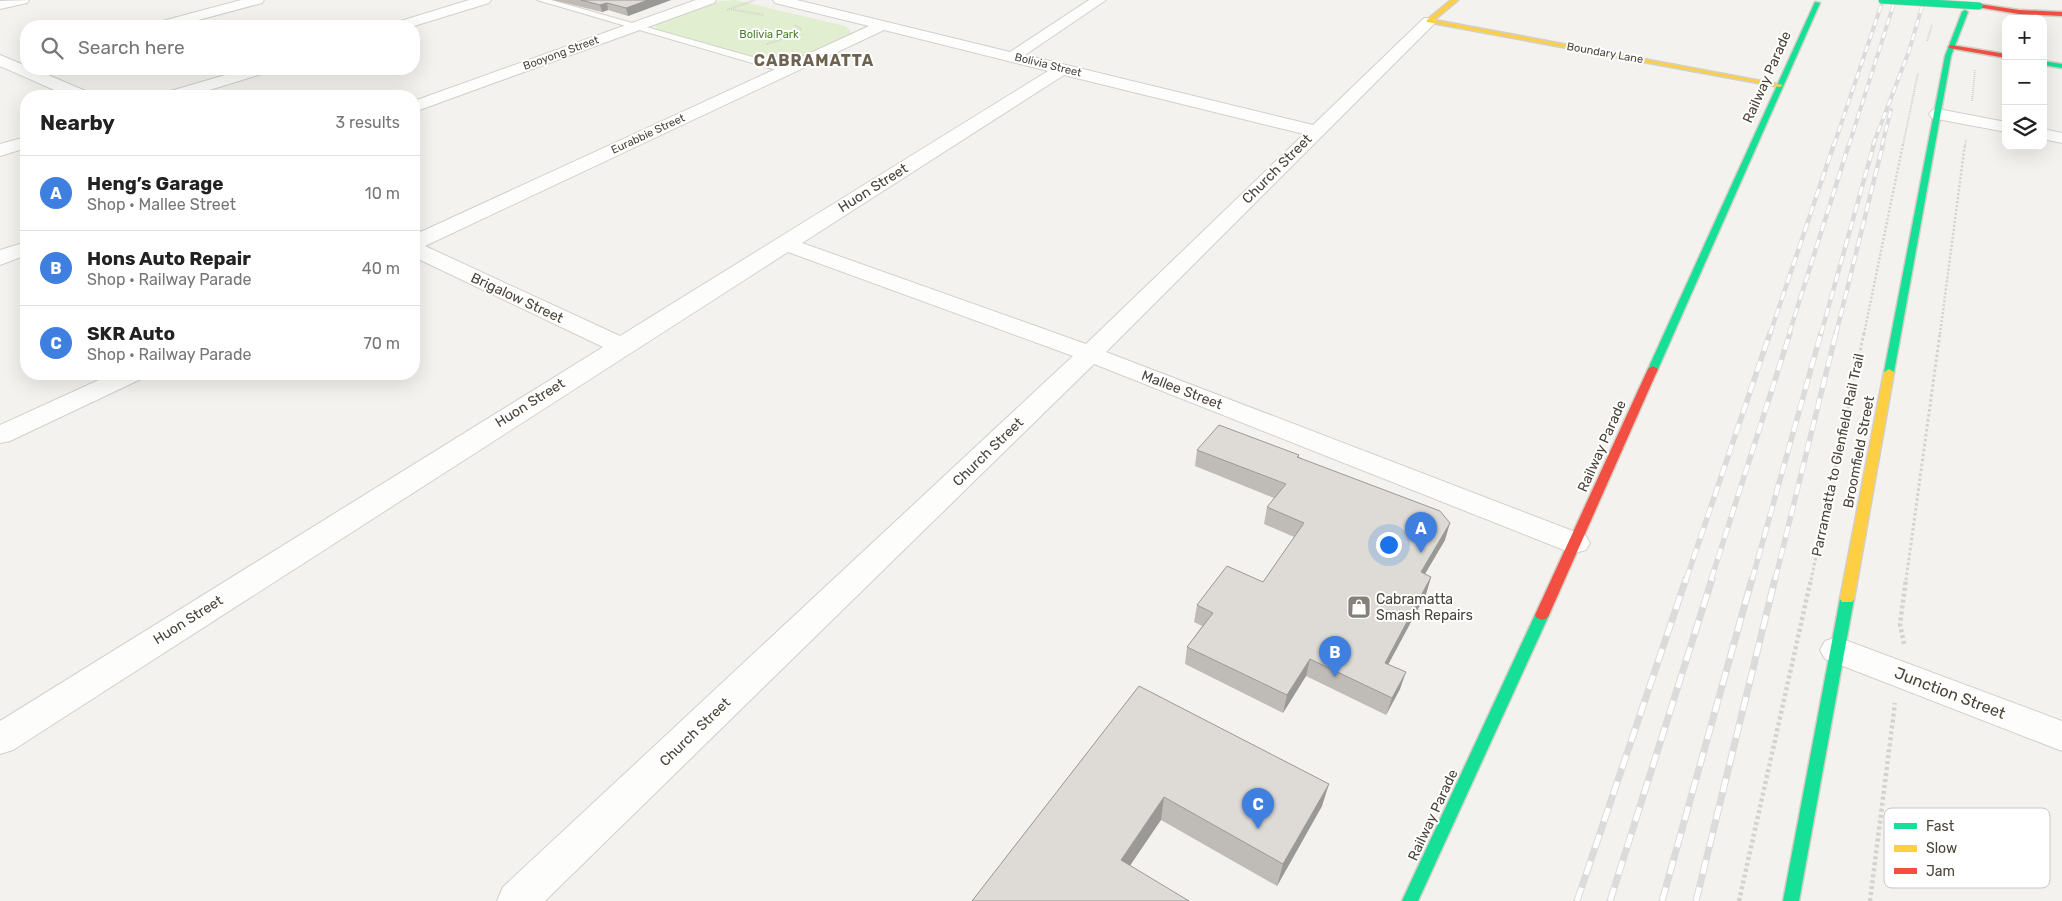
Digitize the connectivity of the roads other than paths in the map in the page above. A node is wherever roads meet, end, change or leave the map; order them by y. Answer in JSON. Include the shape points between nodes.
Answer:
{"nodes":[{"id":1,"x":22,"y":0,"type":"edge"},
{"id":2,"x":258,"y":0,"type":"edge"},
{"id":3,"x":484,"y":0,"type":"edge"},
{"id":4,"x":541,"y":0,"type":"edge"},
{"id":5,"x":709,"y":0,"type":"edge"},
{"id":6,"x":780,"y":0,"type":"edge"},
{"id":7,"x":1100,"y":0,"type":"edge"},
{"id":8,"x":1455,"y":0,"type":"edge"},
{"id":9,"x":1882,"y":0,"type":"edge"},
{"id":10,"x":1817,"y":3,"type":"dead end"},
{"id":11,"x":0,"y":5,"type":"edge"},
{"id":12,"x":2062,"y":8,"type":"edge"},
{"id":13,"x":2016,"y":9,"type":"junction"},
{"id":14,"x":1965,"y":12,"type":"dead end"},
{"id":15,"x":2062,"y":14,"type":"edge"},
{"id":16,"x":183,"y":20,"type":"edge"},
{"id":17,"x":419,"y":20,"type":"edge"},
{"id":18,"x":1429,"y":21,"type":"junction"},
{"id":19,"x":883,"y":25,"type":"junction"},
{"id":20,"x":636,"y":26,"type":"junction"},
{"id":21,"x":1951,"y":47,"type":"junction"},
{"id":22,"x":2002,"y":55,"type":"edge"},
{"id":23,"x":1012,"y":57,"type":"junction"},
{"id":24,"x":2047,"y":64,"type":"edge"},
{"id":25,"x":2062,"y":66,"type":"edge"},
{"id":26,"x":1062,"y":69,"type":"junction"},
{"id":27,"x":787,"y":70,"type":"junction"},
{"id":28,"x":35,"y":75,"type":"edge"},
{"id":29,"x":242,"y":75,"type":"edge"},
{"id":30,"x":1780,"y":85,"type":"junction"},
{"id":31,"x":68,"y":90,"type":"edge"},
{"id":32,"x":192,"y":90,"type":"edge"},
{"id":33,"x":420,"y":105,"type":"edge"},
{"id":34,"x":1938,"y":114,"type":"junction"},
{"id":35,"x":2002,"y":126,"type":"edge"},
{"id":36,"x":1315,"y":131,"type":"junction"},
{"id":37,"x":2047,"y":135,"type":"edge"},
{"id":38,"x":2062,"y":138,"type":"edge"},
{"id":39,"x":20,"y":144,"type":"edge"},
{"id":40,"x":0,"y":150,"type":"edge"},
{"id":41,"x":420,"y":240,"type":"edge"},
{"id":42,"x":786,"y":244,"type":"junction"},
{"id":43,"x":20,"y":250,"type":"edge"},
{"id":44,"x":420,"y":252,"type":"edge"},
{"id":45,"x":0,"y":258,"type":"edge"},
{"id":46,"x":621,"y":346,"type":"junction"},
{"id":47,"x":1090,"y":354,"type":"junction"},
{"id":48,"x":119,"y":380,"type":"edge"},
{"id":49,"x":0,"y":435,"type":"edge"},
{"id":50,"x":1574,"y":543,"type":"junction"},
{"id":51,"x":1837,"y":650,"type":"junction"},
{"id":52,"x":2062,"y":736,"type":"edge"},
{"id":53,"x":0,"y":739,"type":"edge"},
{"id":54,"x":517,"y":901,"type":"edge"},
{"id":55,"x":1410,"y":901,"type":"edge"},
{"id":56,"x":1790,"y":901,"type":"edge"}],
"edges":[{"from":1,"to":11,"type":"street"},
{"from":2,"to":16,"type":"street"},
{"from":3,"to":17,"type":"street"},
{"from":4,"to":20,"type":"lane"},
{"from":5,"to":20,"type":"street","name":"Booyong Street"},
{"from":6,"to":19,"type":"street","name":"Bolivia Street"},
{"from":7,"to":23,"type":"street"},
{"from":8,"to":18,"type":"street","name":"Church Street"},
{"from":9,"to":13,"type":"street","bridge":true},
{"from":10,"to":30,"type":"street","name":"Railway Parade"},
{"from":12,"to":13,"type":"street"},
{"from":13,"to":15,"type":"street"},
{"from":14,"to":21,"type":"street","name":"Broomfield Street"},
{"from":18,"to":30,"type":"street","name":"Boundary Lane"},
{"from":18,"to":36,"type":"street","name":"Church Street"},
{"from":19,"to":23,"type":"street","name":"Bolivia Street"},
{"from":19,"to":27,"type":"street","name":"Eurabbie Street"},
{"from":20,"to":27,"type":"lane"},
{"from":20,"to":33,"type":"street","name":"Booyong Street"},
{"from":21,"to":22,"type":"street"},
{"from":21,"to":34,"type":"street","name":"Broomfield Street"},
{"from":23,"to":26,"type":"street","name":"Bolivia Street"},
{"from":24,"to":25,"type":"street"},
{"from":26,"to":36,"type":"street","name":"Bolivia Street"},
{"from":26,"to":42,"type":"street","name":"Huon Street"},
{"from":27,"to":41,"type":"street","name":"Eurabbie Street"},
{"from":28,"to":31,"type":"street"},
{"from":29,"to":32,"type":"street"},
{"from":30,"to":50,"type":"street","name":"Railway Parade"},
{"from":34,"to":35,"type":"street"},
{"from":34,"to":51,"type":"street","name":"Broomfield Street"},
{"from":36,"to":47,"type":"street","name":"Church Street"},
{"from":37,"to":38,"type":"street"},
{"from":39,"to":40,"type":"street"},
{"from":42,"to":46,"type":"street","name":"Huon Street"},
{"from":42,"to":47,"type":"street","name":"Mallee Street"},
{"from":43,"to":45,"type":"street"},
{"from":44,"to":46,"type":"street","name":"Brigalow Street"},
{"from":46,"to":53,"type":"street","name":"Huon Street"},
{"from":47,"to":50,"type":"street","name":"Mallee Street"},
{"from":47,"to":54,"type":"street","name":"Church Street"},
{"from":48,"to":49,"type":"street"},
{"from":50,"to":55,"type":"street","name":"Railway Parade"},
{"from":51,"to":52,"type":"street","name":"Junction Street"},
{"from":51,"to":56,"type":"street","name":"Broomfield Street"}]}
